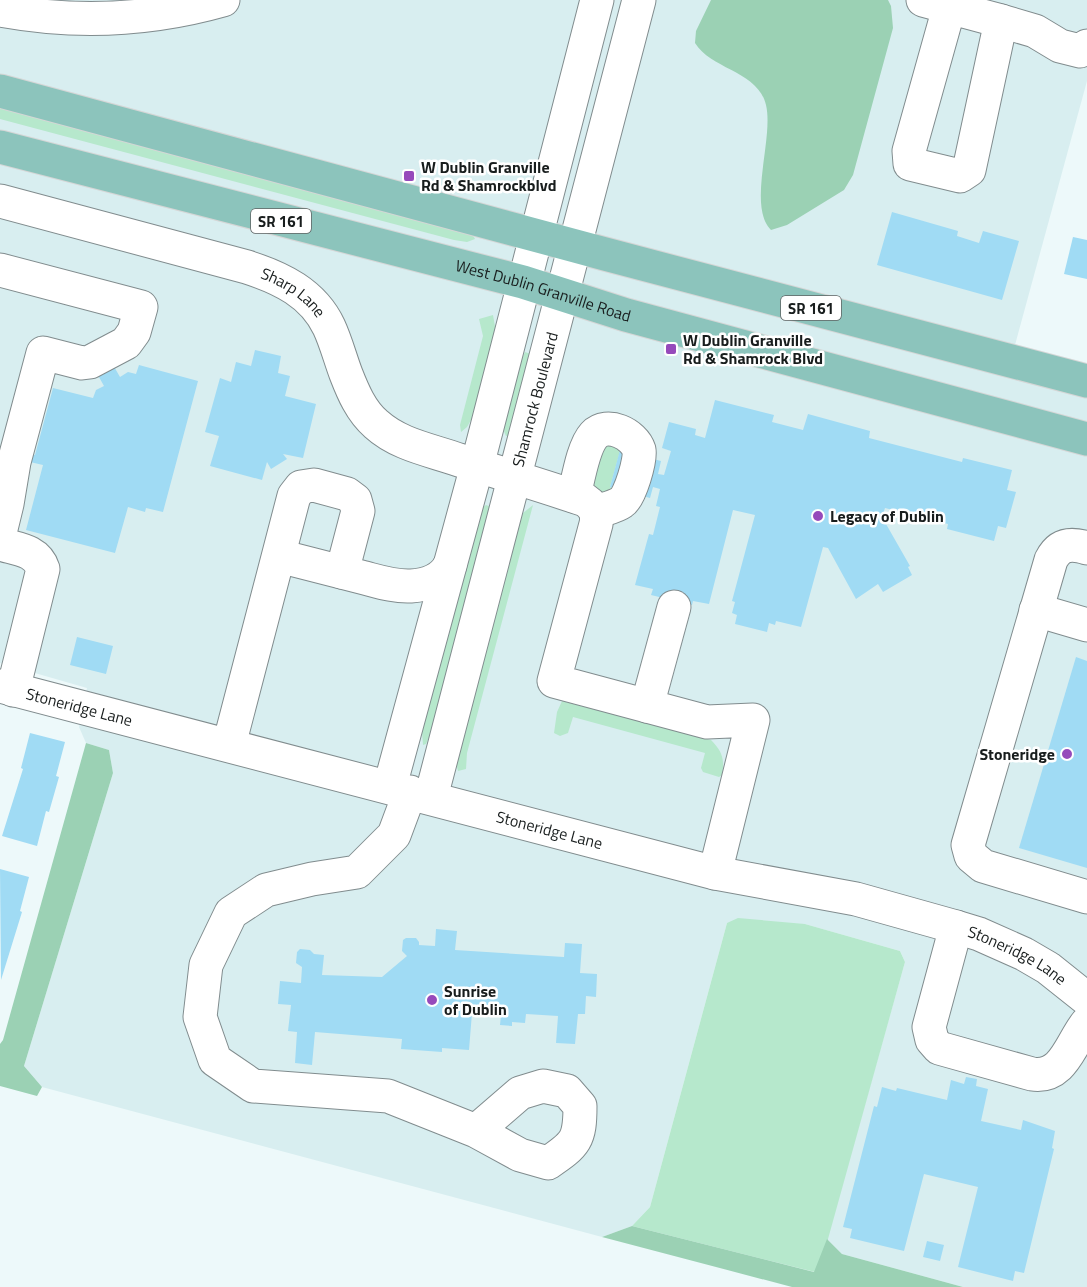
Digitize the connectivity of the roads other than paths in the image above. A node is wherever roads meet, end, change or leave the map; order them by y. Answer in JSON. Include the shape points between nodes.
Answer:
{"nodes":[{"id":1,"x":223,"y":0,"type":"edge"},
{"id":2,"x":597,"y":0,"type":"edge"},
{"id":3,"x":639,"y":0,"type":"edge"},
{"id":4,"x":936,"y":4,"type":"edge"},
{"id":5,"x":0,"y":10,"type":"edge"},
{"id":6,"x":1001,"y":21,"type":"junction"},
{"id":7,"x":1087,"y":46,"type":"edge"},
{"id":8,"x":0,"y":91,"type":"edge"},
{"id":9,"x":0,"y":147,"type":"edge"},
{"id":10,"x":0,"y":201,"type":"edge"},
{"id":11,"x":535,"y":235,"type":"junction"},
{"id":12,"x":576,"y":246,"type":"junction"},
{"id":13,"x":0,"y":270,"type":"edge"},
{"id":14,"x":523,"y":282,"type":"junction"},
{"id":15,"x":562,"y":294,"type":"junction"},
{"id":16,"x":1087,"y":381,"type":"edge"},
{"id":17,"x":1087,"y":439,"type":"edge"},
{"id":18,"x":477,"y":466,"type":"junction"},
{"id":19,"x":515,"y":477,"type":"junction"},
{"id":20,"x":0,"y":533,"type":"edge"},
{"id":21,"x":0,"y":544,"type":"edge"},
{"id":22,"x":1087,"y":548,"type":"edge"},
{"id":23,"x":279,"y":556,"type":"junction"},
{"id":24,"x":450,"y":565,"type":"junction"},
{"id":25,"x":342,"y":572,"type":"junction"},
{"id":26,"x":674,"y":607,"type":"dead end"},
{"id":27,"x":1036,"y":610,"type":"junction"},
{"id":28,"x":1087,"y":626,"type":"edge"},
{"id":29,"x":7,"y":688,"type":"edge"},
{"id":30,"x":647,"y":706,"type":"junction"},
{"id":31,"x":229,"y":745,"type":"junction"},
{"id":32,"x":410,"y":792,"type":"junction"},
{"id":33,"x":715,"y":873,"type":"junction"},
{"id":34,"x":1087,"y":897,"type":"edge"},
{"id":35,"x":956,"y":927,"type":"junction"},
{"id":36,"x":1087,"y":999,"type":"edge"},
{"id":37,"x":1087,"y":1023,"type":"edge"},
{"id":38,"x":476,"y":1131,"type":"dead end"}],
"edges":[{"from":1,"to":5,"type":"street","via":[[178,12],[106,20]]},
{"from":2,"to":11,"type":"street"},
{"from":3,"to":12,"type":"street","name":"Shamrock Boulevard"},
{"from":4,"to":6,"type":"street"},
{"from":4,"to":6,"type":"street","via":[[909,164],[960,176],[969,170]]},
{"from":6,"to":7,"type":"street","via":[[1035,31],[1060,46],[1080,51]]},
{"from":8,"to":11,"type":"main road","number":"SR 161"},
{"from":9,"to":14,"type":"main road","name":"West Dublin Granville Road","number":"SR 161"},
{"from":10,"to":18,"type":"street","name":"Sharp Lane","via":[[247,267],[292,285],[324,319],[352,388],[377,425],[415,446]]},
{"from":11,"to":12,"type":"main road","number":"SR 161"},
{"from":11,"to":14,"type":"street"},
{"from":12,"to":15,"type":"street","name":"Shamrock Boulevard"},
{"from":12,"to":16,"type":"main road","number":"SR 161"},
{"from":13,"to":20,"type":"street","via":[[141,308],[134,332],[126,343],[90,362],[43,353]]},
{"from":14,"to":15,"type":"main road","name":"West Dublin Granville Road","number":"SR 161"},
{"from":14,"to":18,"type":"street"},
{"from":15,"to":17,"type":"main road","name":"West Dublin Granville Road","number":"SR 161","via":[[626,315]]},
{"from":15,"to":19,"type":"street","name":"Shamrock Boulevard"},
{"from":18,"to":19,"type":"street","name":"Sharp Lane"},
{"from":18,"to":24,"type":"street"},
{"from":19,"to":30,"type":"street","name":"Sharp Lane","via":[[585,504],[596,524],[554,681]]},
{"from":19,"to":32,"type":"street","name":"Shamrock Boulevard"},
{"from":21,"to":29,"type":"street","via":[[33,554],[43,569]]},
{"from":22,"to":27,"type":"street","via":[[1069,545],[1054,554]]},
{"from":23,"to":25,"type":"street"},
{"from":23,"to":25,"type":"street","via":[[296,492],[306,485],[324,488],[347,494],[357,505]]},
{"from":23,"to":31,"type":"street"},
{"from":24,"to":25,"type":"street","via":[[437,579],[408,586]]},
{"from":24,"to":32,"type":"street"},
{"from":26,"to":30,"type":"street"},
{"from":27,"to":28,"type":"street"},
{"from":27,"to":34,"type":"street","via":[[969,837],[969,849],[973,860],[983,866]]},
{"from":29,"to":31,"type":"street","name":"Stoneridge Lane"},
{"from":30,"to":33,"type":"street","via":[[712,722],[753,720]]},
{"from":31,"to":32,"type":"street","name":"Stoneridge Lane"},
{"from":32,"to":33,"type":"street","name":"Stoneridge Lane"},
{"from":32,"to":38,"type":"street","via":[[394,835],[357,872],[266,890],[231,913],[206,965],[200,1017],[215,1060],[253,1086],[388,1096]]},
{"from":33,"to":35,"type":"street","name":"Stoneridge Lane","via":[[856,899]]},
{"from":35,"to":36,"type":"street","name":"Stoneridge Lane","via":[[1024,954]]},
{"from":35,"to":37,"type":"street","via":[[929,1027],[939,1048],[1040,1074],[1059,1066]]}]}
